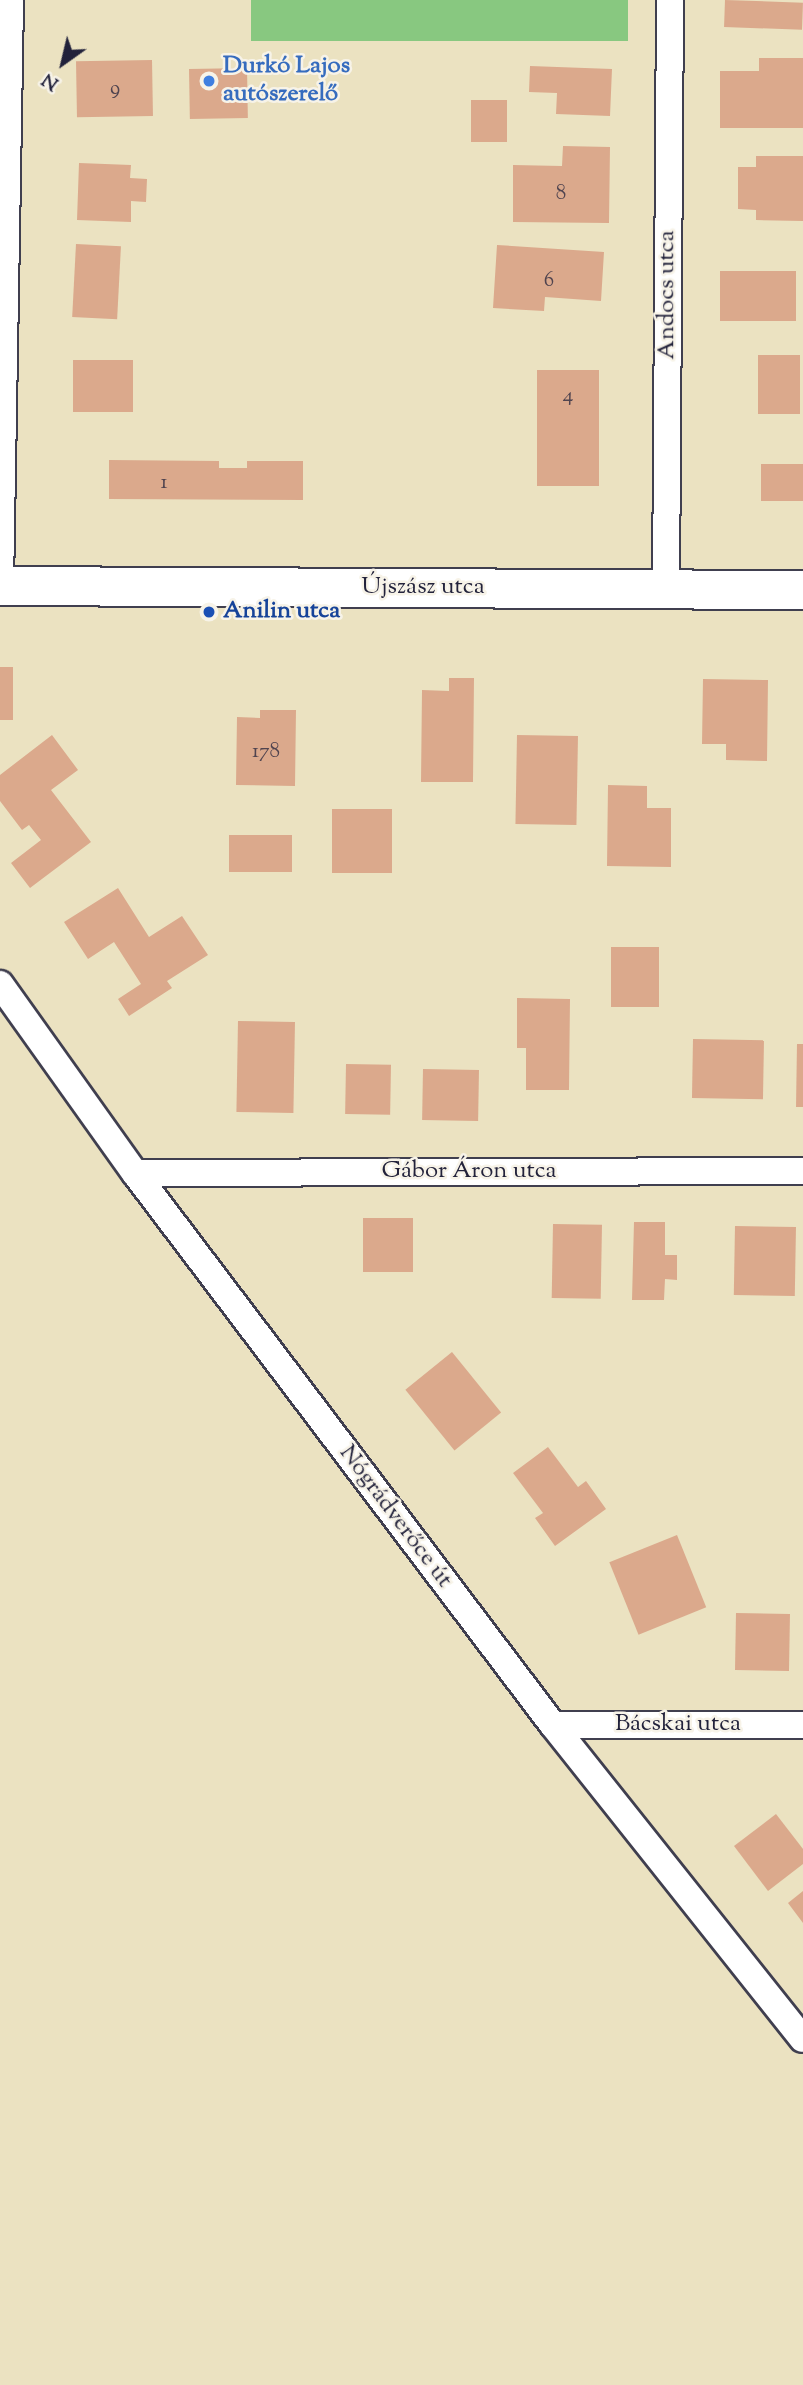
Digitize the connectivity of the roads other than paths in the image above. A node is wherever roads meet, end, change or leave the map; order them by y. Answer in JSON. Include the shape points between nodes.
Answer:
{"nodes":[{"id":1,"x":10,"y":0,"type":"edge"},
{"id":2,"x":670,"y":0,"type":"edge"},
{"id":3,"x":0,"y":586,"type":"edge"},
{"id":4,"x":666,"y":589,"type":"junction"},
{"id":5,"x":803,"y":590,"type":"edge"},
{"id":6,"x":0,"y":984,"type":"edge"},
{"id":7,"x":803,"y":1171,"type":"edge"},
{"id":8,"x":135,"y":1173,"type":"junction"},
{"id":9,"x":803,"y":1725,"type":"edge"},
{"id":10,"x":553,"y":1726,"type":"junction"},
{"id":11,"x":803,"y":2039,"type":"edge"}],
"edges":[{"from":1,"to":3,"type":"street"},
{"from":2,"to":4,"type":"street","name":"Andocs utca"},
{"from":3,"to":4,"type":"street","name":"Újszász utca"},
{"from":4,"to":5,"type":"street","name":"Újszász utca"},
{"from":6,"to":8,"type":"street","name":"Nógrádverőce út"},
{"from":7,"to":8,"type":"street","name":"Gábor Áron utca"},
{"from":8,"to":10,"type":"street","name":"Nógrádverőce út"},
{"from":9,"to":10,"type":"street","name":"Bácskai utca"},
{"from":10,"to":11,"type":"street","name":"Nógrádverőce út"}]}
